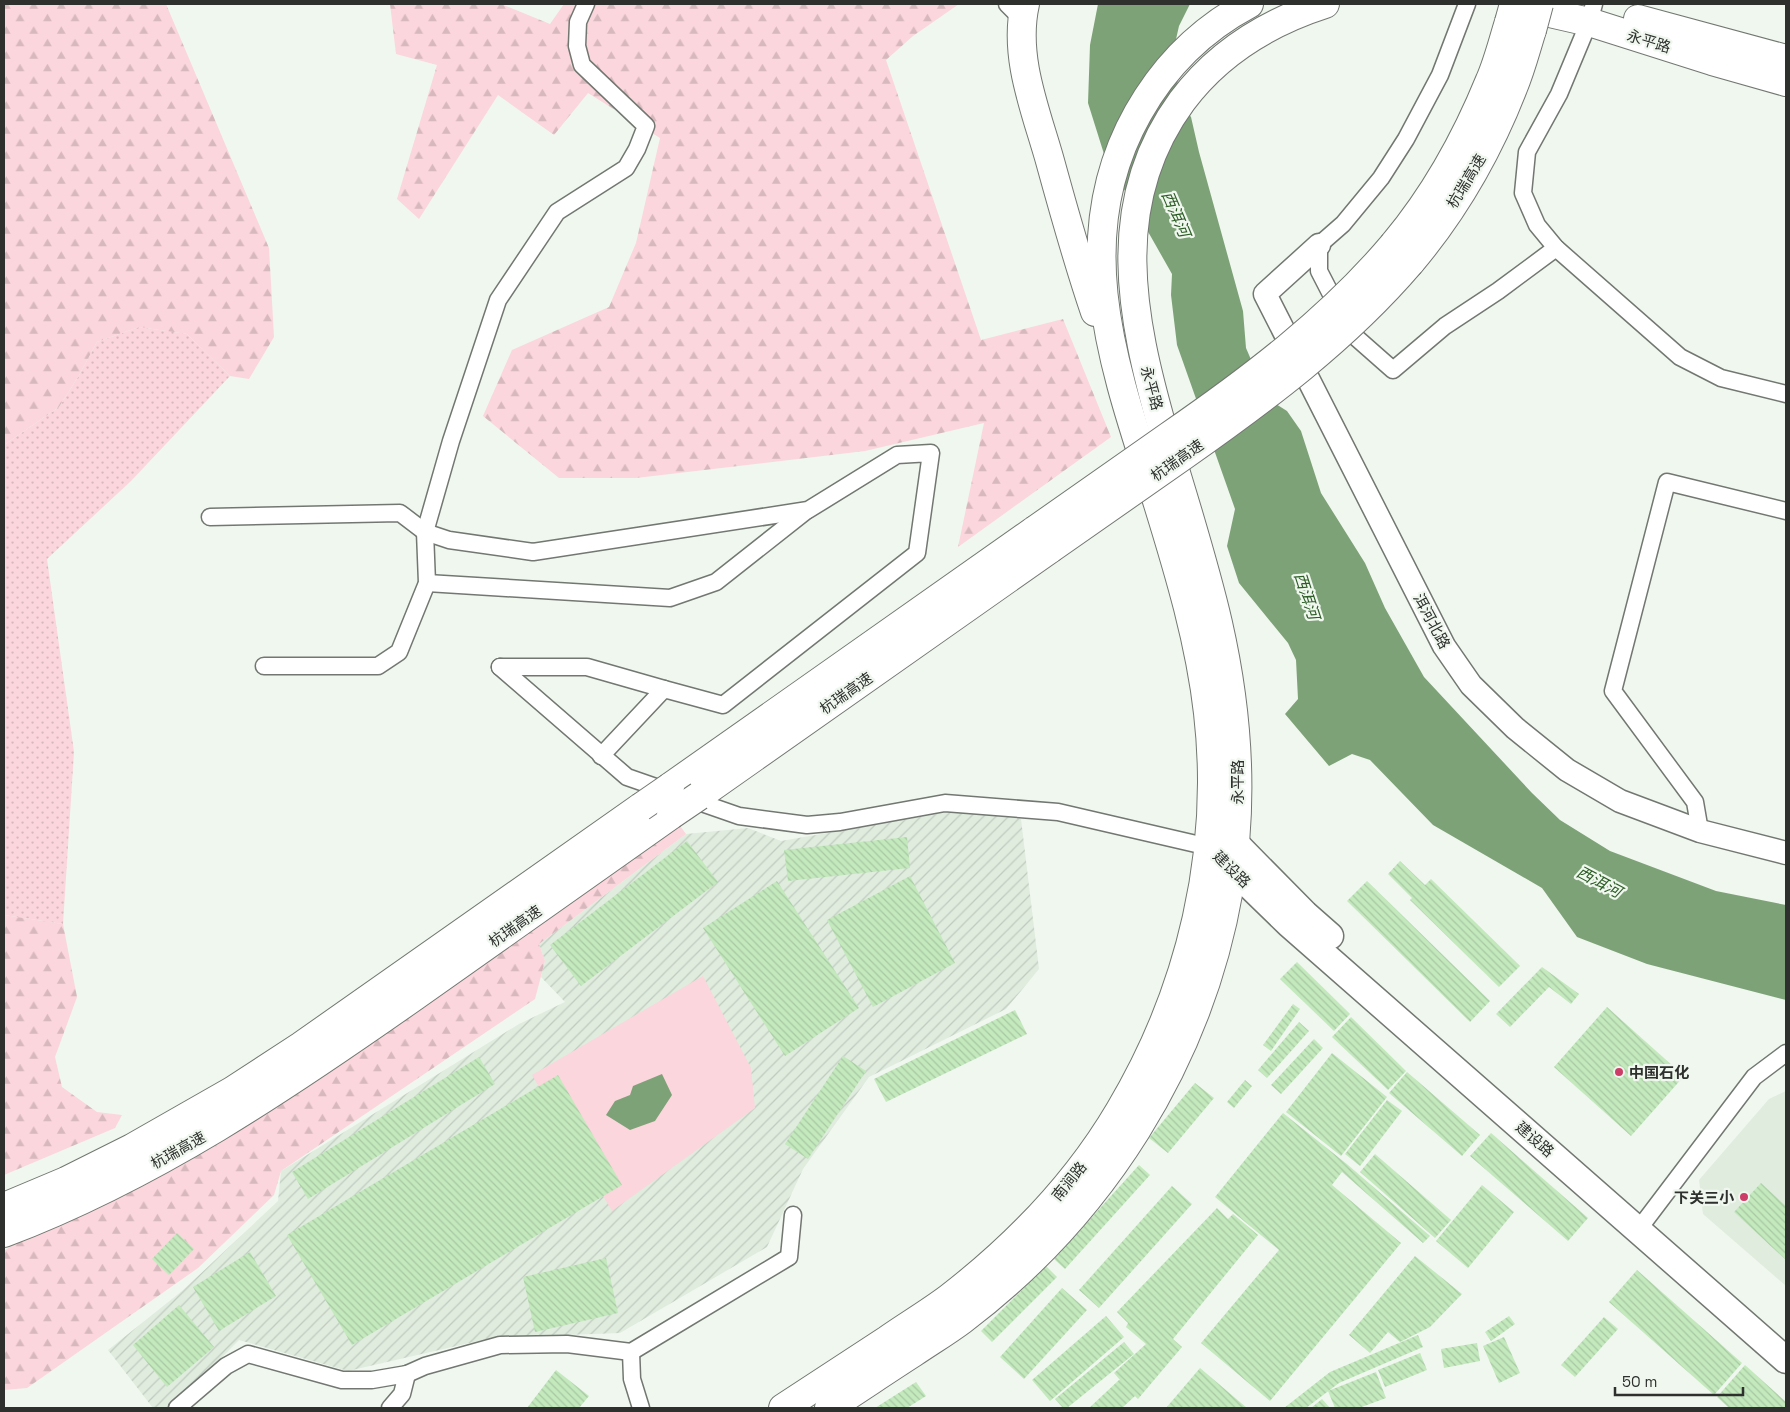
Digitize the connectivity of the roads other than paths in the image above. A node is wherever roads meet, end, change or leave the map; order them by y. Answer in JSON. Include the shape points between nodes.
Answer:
{"nodes":[{"id":1,"x":586,"y":4,"type":"edge"},
{"id":2,"x":1249,"y":4,"type":"edge"},
{"id":3,"x":1325,"y":4,"type":"edge"},
{"id":4,"x":1467,"y":4,"type":"edge"},
{"id":5,"x":1540,"y":4,"type":"edge"},
{"id":6,"x":1018,"y":9,"type":"edge"},
{"id":7,"x":1589,"y":9,"type":"edge"},
{"id":8,"x":1517,"y":15,"type":"edge"},
{"id":9,"x":1786,"y":59,"type":"edge"},
{"id":10,"x":1786,"y":82,"type":"edge"},
{"id":11,"x":1319,"y":245,"type":"junction"},
{"id":12,"x":1556,"y":248,"type":"junction"},
{"id":13,"x":1116,"y":371,"type":"junction"},
{"id":14,"x":1786,"y":394,"type":"edge"},
{"id":15,"x":1177,"y":477,"type":"junction"},
{"id":16,"x":808,"y":510,"type":"junction"},
{"id":17,"x":1786,"y":511,"type":"edge"},
{"id":18,"x":210,"y":517,"type":"dead end"},
{"id":19,"x":425,"y":532,"type":"junction"},
{"id":20,"x":1042,"y":540,"type":"junction"},
{"id":21,"x":427,"y":583,"type":"junction"},
{"id":22,"x":264,"y":666,"type":"dead end"},
{"id":23,"x":664,"y":690,"type":"junction"},
{"id":24,"x":601,"y":756,"type":"junction"},
{"id":25,"x":1700,"y":831,"type":"junction"},
{"id":26,"x":1228,"y":853,"type":"junction"},
{"id":27,"x":1786,"y":853,"type":"edge"},
{"id":28,"x":1786,"y":1053,"type":"edge"},
{"id":29,"x":4,"y":1207,"type":"edge"},
{"id":30,"x":793,"y":1215,"type":"dead end"},
{"id":31,"x":1643,"y":1223,"type":"junction"},
{"id":32,"x":4,"y":1233,"type":"edge"},
{"id":33,"x":1786,"y":1338,"type":"edge"},
{"id":34,"x":631,"y":1352,"type":"junction"},
{"id":35,"x":1786,"y":1360,"type":"edge"},
{"id":36,"x":408,"y":1374,"type":"junction"},
{"id":37,"x":177,"y":1408,"type":"edge"},
{"id":38,"x":390,"y":1408,"type":"edge"},
{"id":39,"x":641,"y":1408,"type":"edge"},
{"id":40,"x":783,"y":1408,"type":"edge"},
{"id":41,"x":829,"y":1408,"type":"edge"}],
"edges":[{"from":1,"to":19,"type":"street","via":[[578,22],[577,46],[582,65],[646,126],[626,168],[557,212],[498,300],[451,441]]},
{"from":2,"to":13,"type":"highway","name":"永平路","via":[[1216,25],[1168,70],[1130,128],[1116,161],[1102,238],[1106,326]]},
{"from":3,"to":15,"type":"highway","name":"永平路","via":[[1258,33],[1204,75],[1173,114],[1146,171],[1132,240],[1132,279],[1145,366]]},
{"from":4,"to":11,"type":"street","via":[[1440,75],[1406,140],[1381,178],[1343,224]]},
{"from":5,"to":8,"type":"highway","name":"杭瑞高速","bridge":true},
{"from":6,"to":13,"type":"highway","via":[[1028,81],[1078,264]]},
{"from":7,"to":8,"type":"highway","name":"永平路"},
{"from":7,"to":9,"type":"highway","name":"永平路"},
{"from":7,"to":10,"type":"highway","name":"永平路","via":[[1712,61]]},
{"from":7,"to":12,"type":"street","via":[[1559,94],[1526,152],[1523,193],[1537,225]]},
{"from":8,"to":20,"type":"highway","name":"杭瑞高速","bridge":true,"via":[[1471,126],[1448,169],[1408,228],[1402,254],[1378,264],[1283,352]]},
{"from":11,"to":12,"type":"street","via":[[1319,271],[1351,333],[1393,370],[1445,326]]},
{"from":11,"to":25,"type":"street","name":"洱河北路","via":[[1265,294],[1444,646],[1478,691],[1515,728],[1567,770],[1620,801]]},
{"from":12,"to":14,"type":"street","via":[[1680,357],[1721,378]]},
{"from":13,"to":15,"type":"highway"},
{"from":13,"to":26,"type":"highway","name":"永平路","via":[[1190,619],[1212,746],[1212,816]]},
{"from":15,"to":26,"type":"highway","name":"永平路","via":[[1211,594],[1226,660],[1237,744],[1238,781]]},
{"from":16,"to":19,"type":"street","via":[[533,552],[448,540]]},
{"from":16,"to":21,"type":"street","via":[[716,582],[670,598]]},
{"from":16,"to":23,"type":"street","via":[[897,455],[931,453],[917,553],[723,705]]},
{"from":17,"to":25,"type":"street","via":[[1667,482],[1613,691],[1695,802]]},
{"from":18,"to":19,"type":"street","via":[[400,513]]},
{"from":19,"to":21,"type":"street"},
{"from":20,"to":29,"type":"highway","name":"杭瑞高速","bridge":true,"via":[[670,787],[232,1091],[115,1157]]},
{"from":20,"to":32,"type":"highway","name":"杭瑞高速","bridge":true,"via":[[699,796],[259,1103],[143,1170]]},
{"from":21,"to":22,"type":"street","via":[[398,652],[378,666]]},
{"from":23,"to":24,"type":"street"},
{"from":23,"to":24,"type":"street","via":[[587,667],[500,668]]},
{"from":24,"to":26,"type":"street","via":[[627,777],[739,816],[807,825],[945,803],[1058,812]]},
{"from":25,"to":27,"type":"street","name":"洱河北路"},
{"from":26,"to":31,"type":"main road","name":"建设路","via":[[1289,924]]},
{"from":26,"to":40,"type":"highway","name":"南涧路","via":[[1204,885],[1189,953],[1152,1051],[1118,1113],[1078,1172],[1024,1232],[984,1270],[945,1301]]},
{"from":26,"to":41,"type":"highway","name":"南涧路","via":[[1222,924],[1189,1028],[1175,1062],[1144,1118],[1098,1187],[1049,1244],[980,1306]]},
{"from":28,"to":31,"type":"street","via":[[1754,1077]]},
{"from":30,"to":34,"type":"street","via":[[789,1258]]},
{"from":31,"to":33,"type":"main road","name":"建设路"},
{"from":31,"to":35,"type":"main road","name":"建设路"},
{"from":34,"to":36,"type":"street","via":[[566,1344],[500,1345],[425,1366]]},
{"from":34,"to":39,"type":"street","via":[[632,1379]]},
{"from":36,"to":37,"type":"street","via":[[372,1380],[342,1380],[248,1354],[226,1366]]},
{"from":36,"to":38,"type":"street","via":[[402,1394]]}]}
